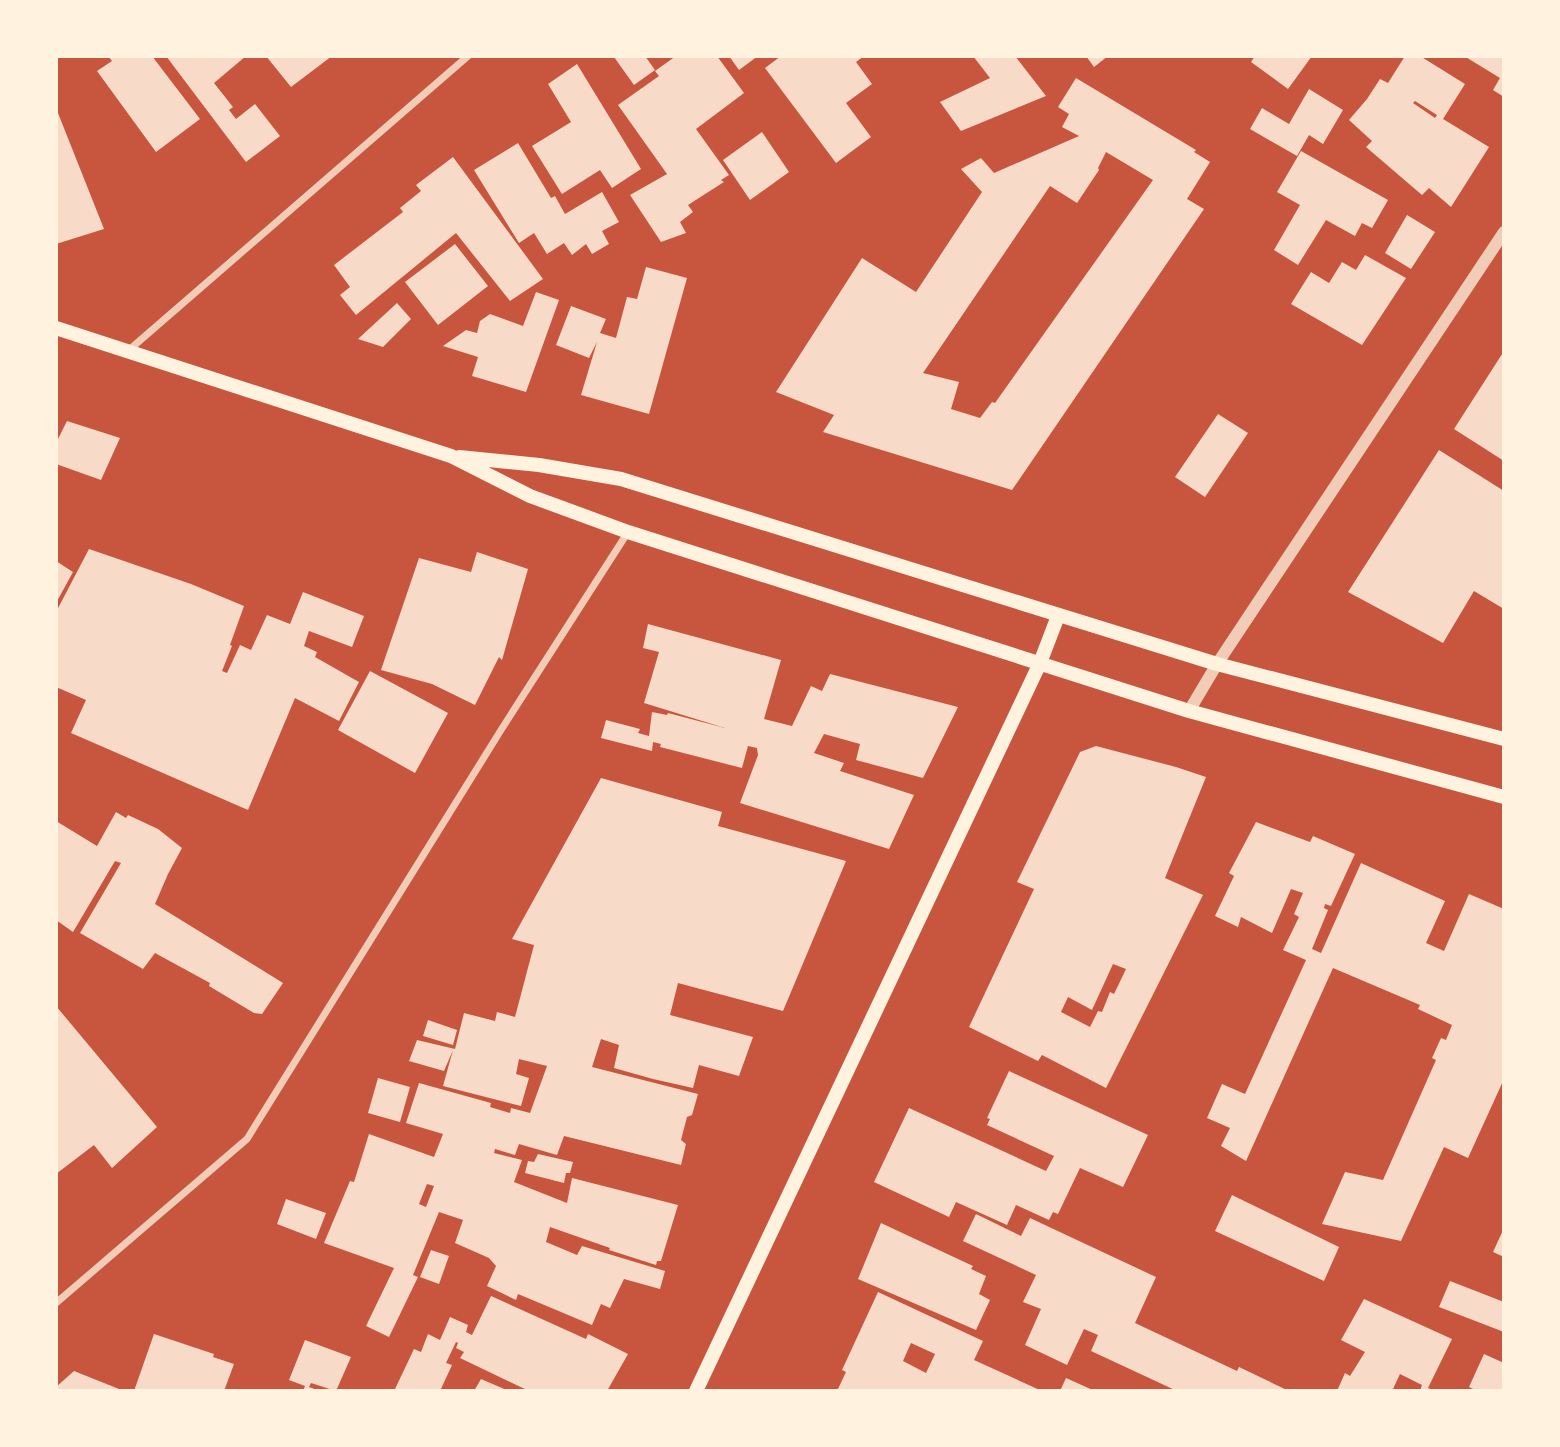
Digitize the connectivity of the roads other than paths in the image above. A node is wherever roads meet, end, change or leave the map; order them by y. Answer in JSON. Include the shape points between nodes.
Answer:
{"nodes":[{"id":1,"x":468,"y":56,"type":"edge"},
{"id":2,"x":1504,"y":232,"type":"edge"},
{"id":3,"x":56,"y":328,"type":"edge"},
{"id":4,"x":129,"y":350,"type":"junction"},
{"id":5,"x":451,"y":456,"type":"junction"},
{"id":6,"x":628,"y":532,"type":"junction"},
{"id":7,"x":1058,"y":616,"type":"junction"},
{"id":8,"x":1040,"y":663,"type":"junction"},
{"id":9,"x":1217,"y":664,"type":"junction"},
{"id":10,"x":1189,"y":711,"type":"junction"},
{"id":11,"x":1504,"y":739,"type":"edge"},
{"id":12,"x":1504,"y":797,"type":"edge"},
{"id":13,"x":56,"y":1303,"type":"edge"},
{"id":14,"x":696,"y":1391,"type":"edge"}],
"edges":[{"from":1,"to":4,"type":"street"},
{"from":2,"to":9,"type":"street"},
{"from":3,"to":4,"type":"main road"},
{"from":4,"to":5,"type":"main road"},
{"from":5,"to":6,"type":"main road","via":[[530,496]]},
{"from":5,"to":7,"type":"main road","via":[[621,480]]},
{"from":6,"to":8,"type":"main road"},
{"from":6,"to":13,"type":"street","via":[[247,1139]]},
{"from":7,"to":8,"type":"main road"},
{"from":7,"to":9,"type":"main road"},
{"from":8,"to":10,"type":"main road"},
{"from":8,"to":14,"type":"main road"},
{"from":9,"to":10,"type":"street"},
{"from":9,"to":11,"type":"main road"},
{"from":10,"to":12,"type":"main road"}]}
